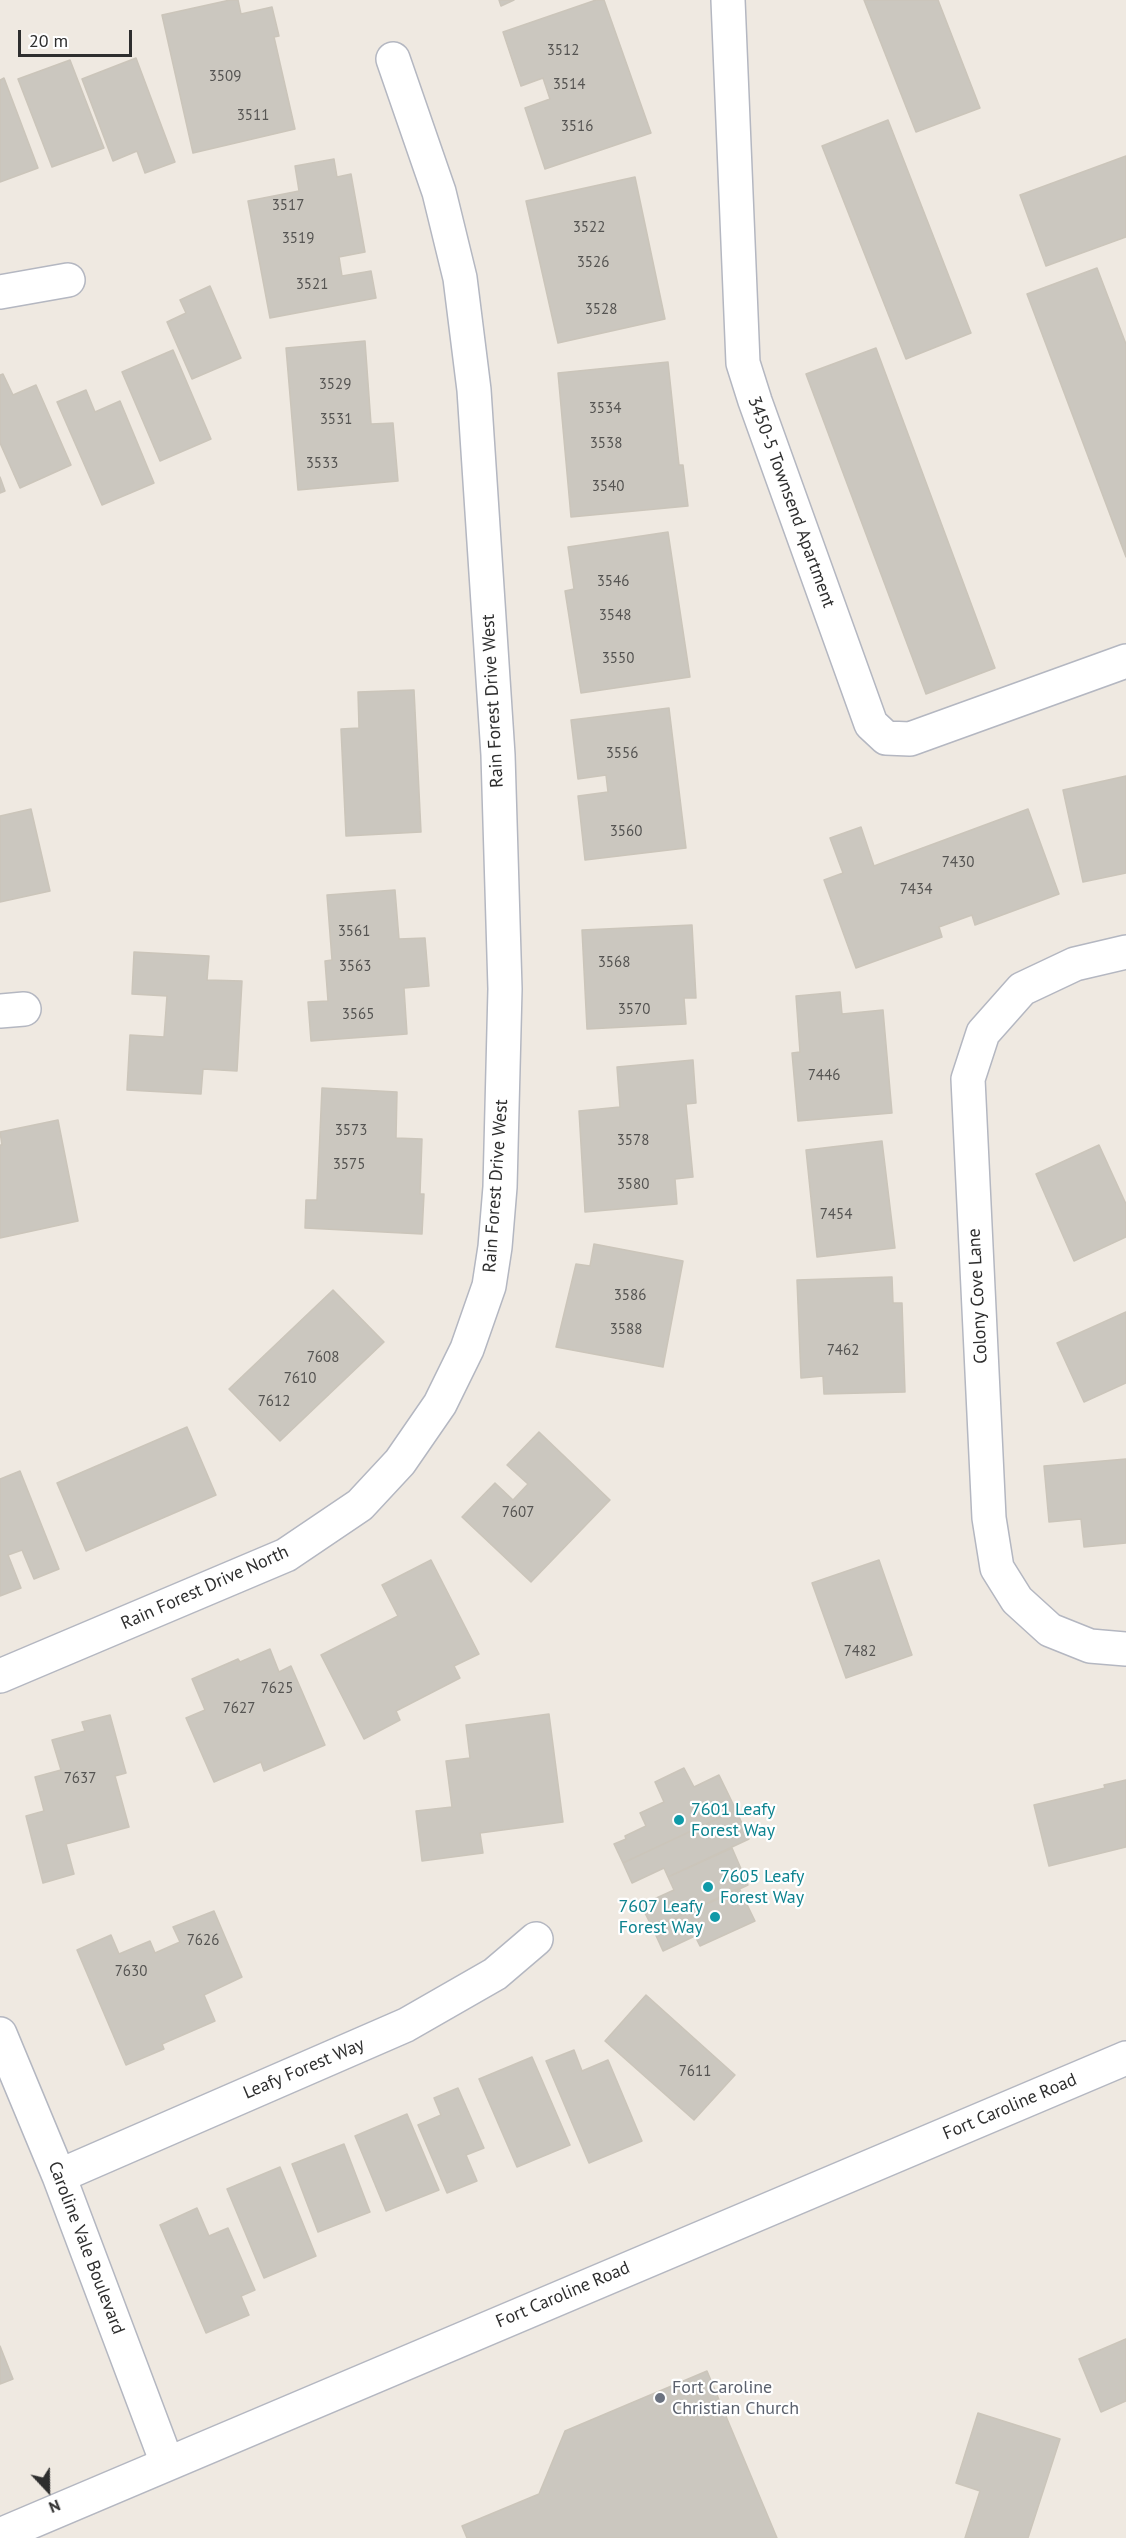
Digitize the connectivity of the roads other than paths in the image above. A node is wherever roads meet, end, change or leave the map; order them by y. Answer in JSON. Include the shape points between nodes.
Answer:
{"nodes":[{"id":1,"x":728,"y":0,"type":"edge"},
{"id":2,"x":393,"y":59,"type":"dead end"},
{"id":3,"x":68,"y":280,"type":"dead end"},
{"id":4,"x":0,"y":292,"type":"edge"},
{"id":5,"x":1126,"y":661,"type":"edge"},
{"id":6,"x":1126,"y":952,"type":"edge"},
{"id":7,"x":467,"y":1349,"type":"joint"},
{"id":8,"x":1126,"y":1649,"type":"edge"},
{"id":9,"x":0,"y":1676,"type":"edge"},
{"id":10,"x":536,"y":1940,"type":"dead end"},
{"id":11,"x":0,"y":2034,"type":"edge"},
{"id":12,"x":1126,"y":2058,"type":"edge"},
{"id":13,"x":59,"y":2176,"type":"junction"},
{"id":14,"x":167,"y":2463,"type":"junction"},
{"id":15,"x":0,"y":2535,"type":"edge"}],
"edges":[{"from":1,"to":5,"type":"street","name":"3450-5 Townsend Apartment","via":[[743,363],[871,724],[886,738],[910,739]]},
{"from":2,"to":7,"type":"street","name":"Rain Forest Drive West","via":[[439,192],[460,278],[474,390],[498,755],[505,989],[500,1187],[489,1286]]},
{"from":3,"to":4,"type":"street"},
{"from":6,"to":8,"type":"street","name":"Colony Cove Lane","via":[[1075,964],[1022,989],[983,1033],[968,1079],[989,1518],[997,1568],[1017,1600],[1050,1630],[1090,1646]]},
{"from":7,"to":9,"type":"street","name":"Rain Forest Drive North","via":[[440,1404],[400,1462],[360,1505],[286,1556]]},
{"from":10,"to":13,"type":"street","name":"Leafy Forest Way","via":[[495,1974],[406,2025]]},
{"from":11,"to":13,"type":"street","name":"Caroline Vale Boulevard"},
{"from":12,"to":14,"type":"street","name":"Fort Caroline Road"},
{"from":13,"to":14,"type":"street","name":"Caroline Vale Boulevard"},
{"from":14,"to":15,"type":"street","name":"Fort Caroline Road"}]}
